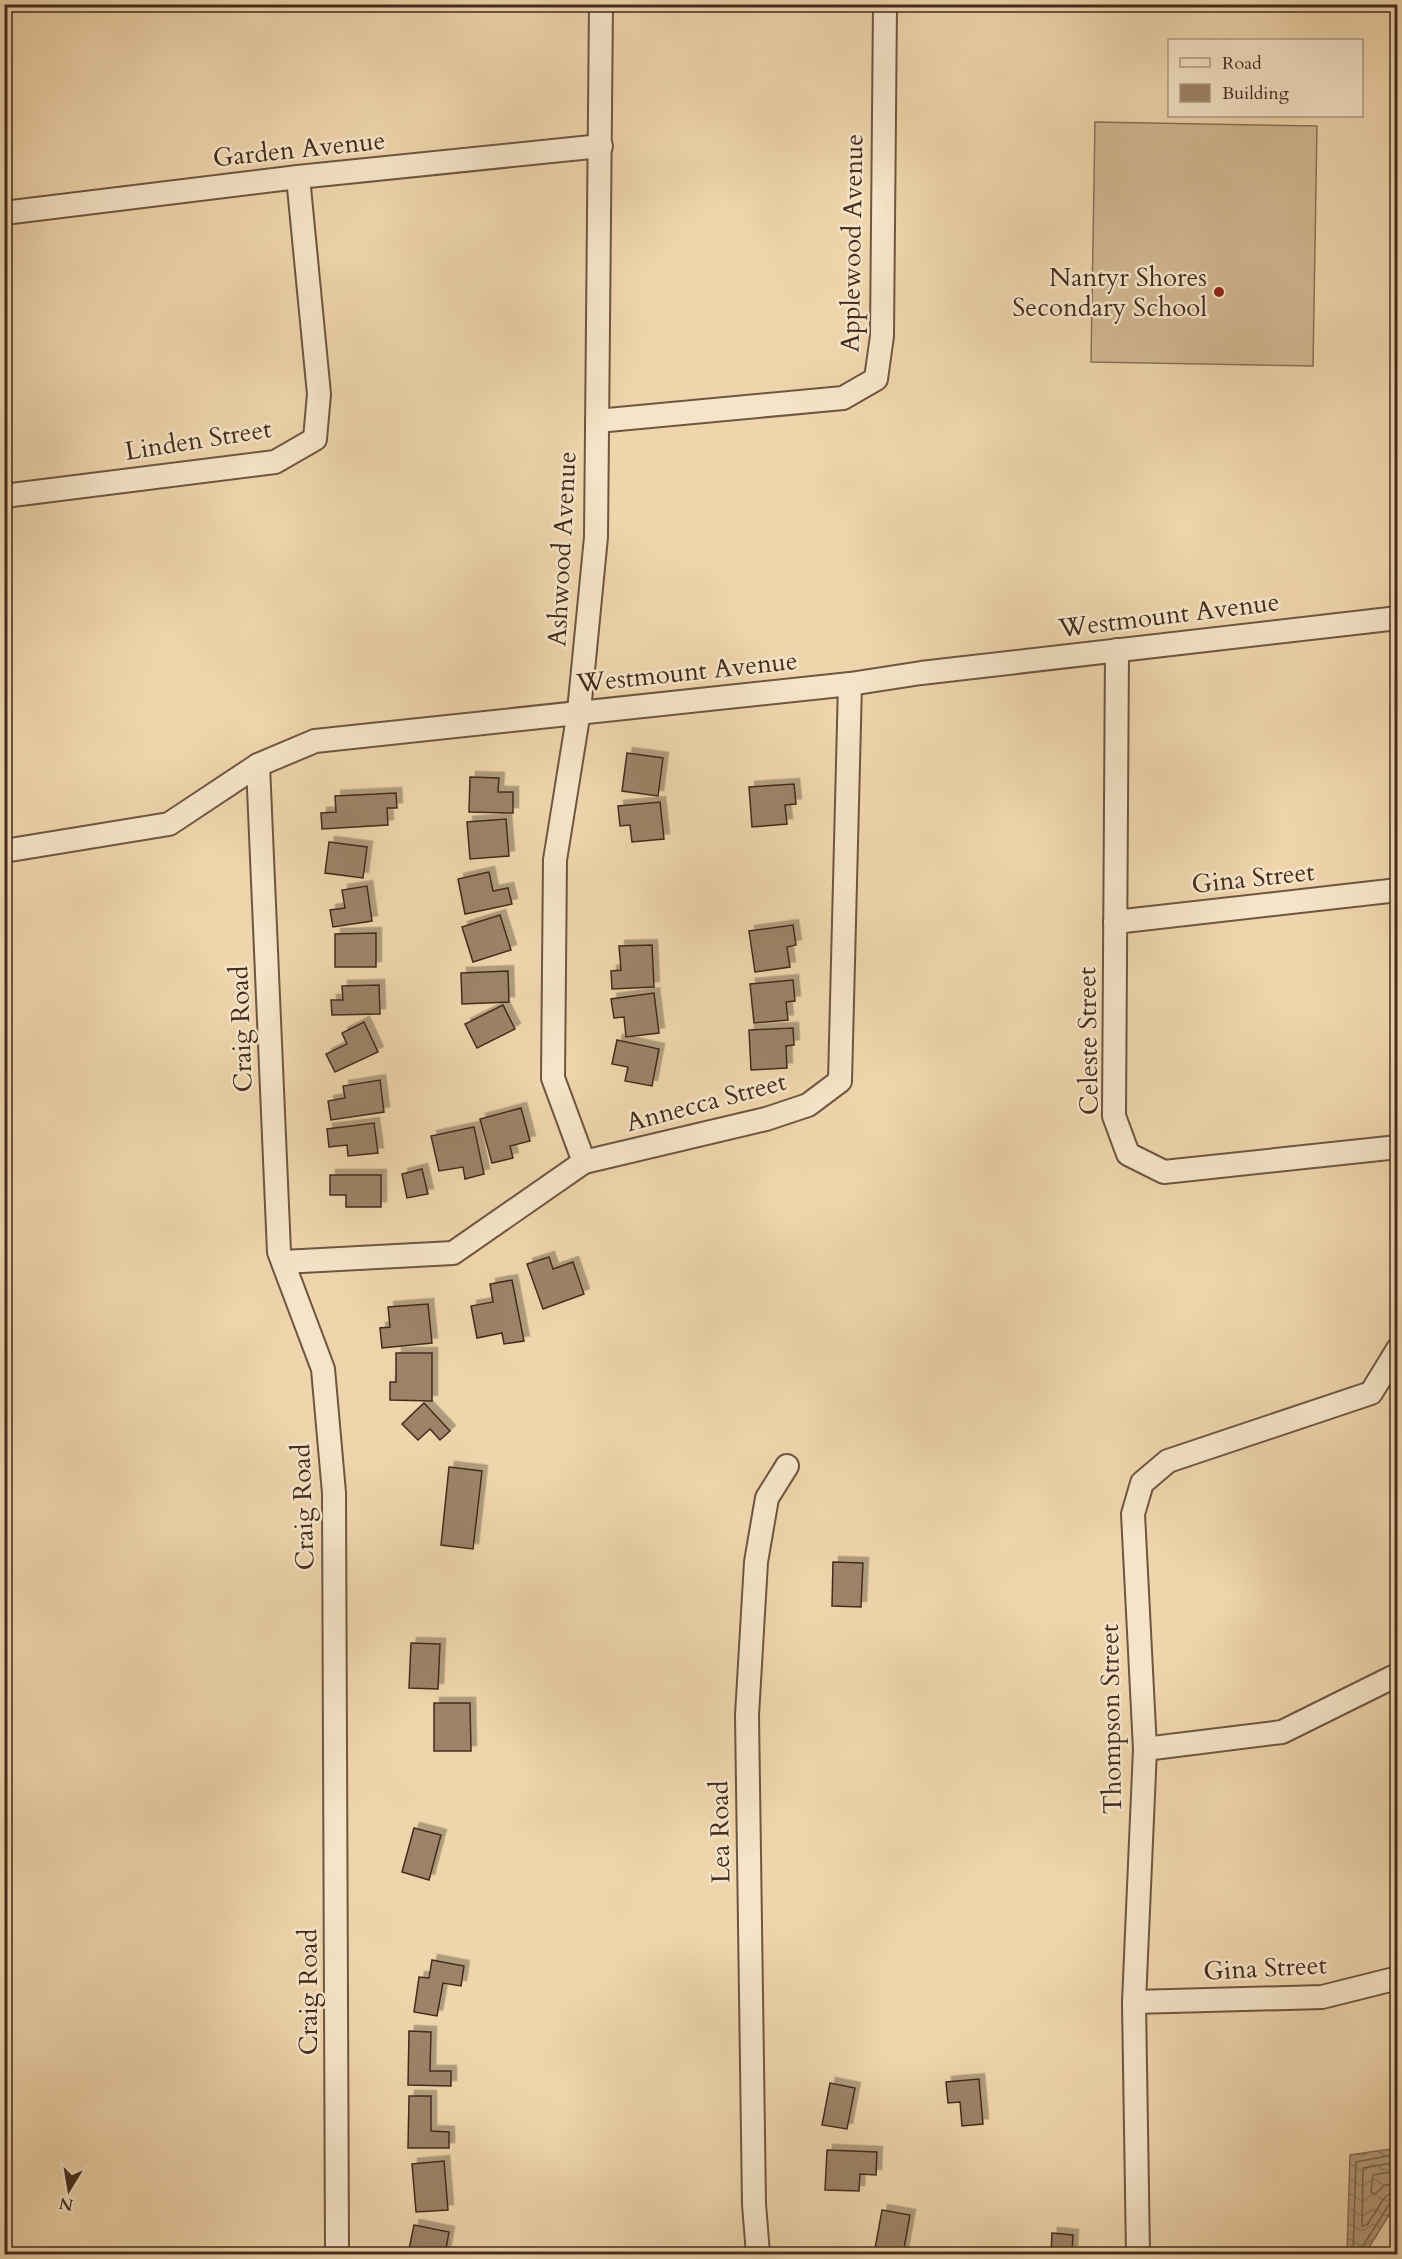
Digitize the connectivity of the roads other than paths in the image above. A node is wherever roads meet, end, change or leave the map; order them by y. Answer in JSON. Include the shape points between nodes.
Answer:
{"nodes":[{"id":1,"x":602,"y":4,"type":"edge"},
{"id":2,"x":885,"y":4,"type":"edge"},
{"id":3,"x":601,"y":146,"type":"junction"},
{"id":4,"x":298,"y":177,"type":"junction"},
{"id":5,"x":4,"y":213,"type":"edge"},
{"id":6,"x":597,"y":421,"type":"junction"},
{"id":7,"x":4,"y":496,"type":"edge"},
{"id":8,"x":1398,"y":618,"type":"edge"},
{"id":9,"x":1117,"y":650,"type":"junction"},
{"id":10,"x":850,"y":684,"type":"junction"},
{"id":11,"x":579,"y":711,"type":"junction"},
{"id":12,"x":258,"y":765,"type":"junction"},
{"id":13,"x":4,"y":851,"type":"edge"},
{"id":14,"x":1398,"y":890,"type":"edge"},
{"id":15,"x":1115,"y":922,"type":"junction"},
{"id":16,"x":1398,"y":1147,"type":"edge"},
{"id":17,"x":584,"y":1162,"type":"junction"},
{"id":18,"x":283,"y":1262,"type":"junction"},
{"id":19,"x":1398,"y":1349,"type":"edge"},
{"id":20,"x":787,"y":1467,"type":"dead end"},
{"id":21,"x":1393,"y":1677,"type":"dead end"},
{"id":22,"x":1145,"y":1749,"type":"junction"},
{"id":23,"x":1398,"y":1978,"type":"edge"},
{"id":24,"x":1134,"y":2002,"type":"junction"},
{"id":25,"x":337,"y":2254,"type":"edge"},
{"id":26,"x":758,"y":2254,"type":"edge"},
{"id":27,"x":1138,"y":2254,"type":"edge"}],
"edges":[{"from":1,"to":3,"type":"street","name":"Ashwood Avenue"},
{"from":2,"to":6,"type":"street","name":"Applewood Avenue","via":[[882,336],[876,378],[843,398]]},
{"from":3,"to":4,"type":"street","name":"Garden Avenue"},
{"from":3,"to":6,"type":"street","name":"Ashwood Avenue"},
{"from":4,"to":5,"type":"street","name":"Garden Avenue"},
{"from":4,"to":7,"type":"street","name":"Linden Street","via":[[319,393],[315,439],[275,462]]},
{"from":6,"to":11,"type":"street","name":"Ashwood Avenue","via":[[596,537]]},
{"from":8,"to":9,"type":"street","name":"Westmount Avenue"},
{"from":9,"to":10,"type":"street","name":"Westmount Avenue"},
{"from":9,"to":15,"type":"street","name":"Celeste Street"},
{"from":10,"to":11,"type":"street","name":"Westmount Avenue"},
{"from":10,"to":17,"type":"street","name":"Annecca Street","via":[[840,1081],[808,1105],[766,1119]]},
{"from":11,"to":12,"type":"street","name":"Westmount Avenue","via":[[315,741]]},
{"from":11,"to":17,"type":"street","name":"Ashwood Avenue","via":[[555,860],[553,1078]]},
{"from":12,"to":13,"type":"street","name":"Westmount Avenue","via":[[169,824]]},
{"from":12,"to":18,"type":"street","name":"Craig Road","via":[[278,1241]]},
{"from":14,"to":15,"type":"street","name":"Gina Street"},
{"from":15,"to":16,"type":"street","name":"Celeste Street","via":[[1114,1116],[1128,1154],[1164,1172]]},
{"from":17,"to":18,"type":"street","name":"Annecca Street","via":[[453,1253]]},
{"from":18,"to":25,"type":"street","name":"Craig Road","via":[[323,1369],[334,1493]]},
{"from":19,"to":22,"type":"street","name":"Thompson Street","via":[[1371,1393],[1168,1461],[1142,1483],[1133,1514]]},
{"from":20,"to":26,"type":"street","name":"Lea Road","via":[[767,1498],[756,1562],[747,1715]]},
{"from":21,"to":22,"type":"street","via":[[1282,1732]]},
{"from":22,"to":24,"type":"street","name":"Thompson Street"},
{"from":23,"to":24,"type":"street","name":"Gina Street","via":[[1322,1997]]},
{"from":24,"to":27,"type":"street","name":"Thompson Street"}]}
